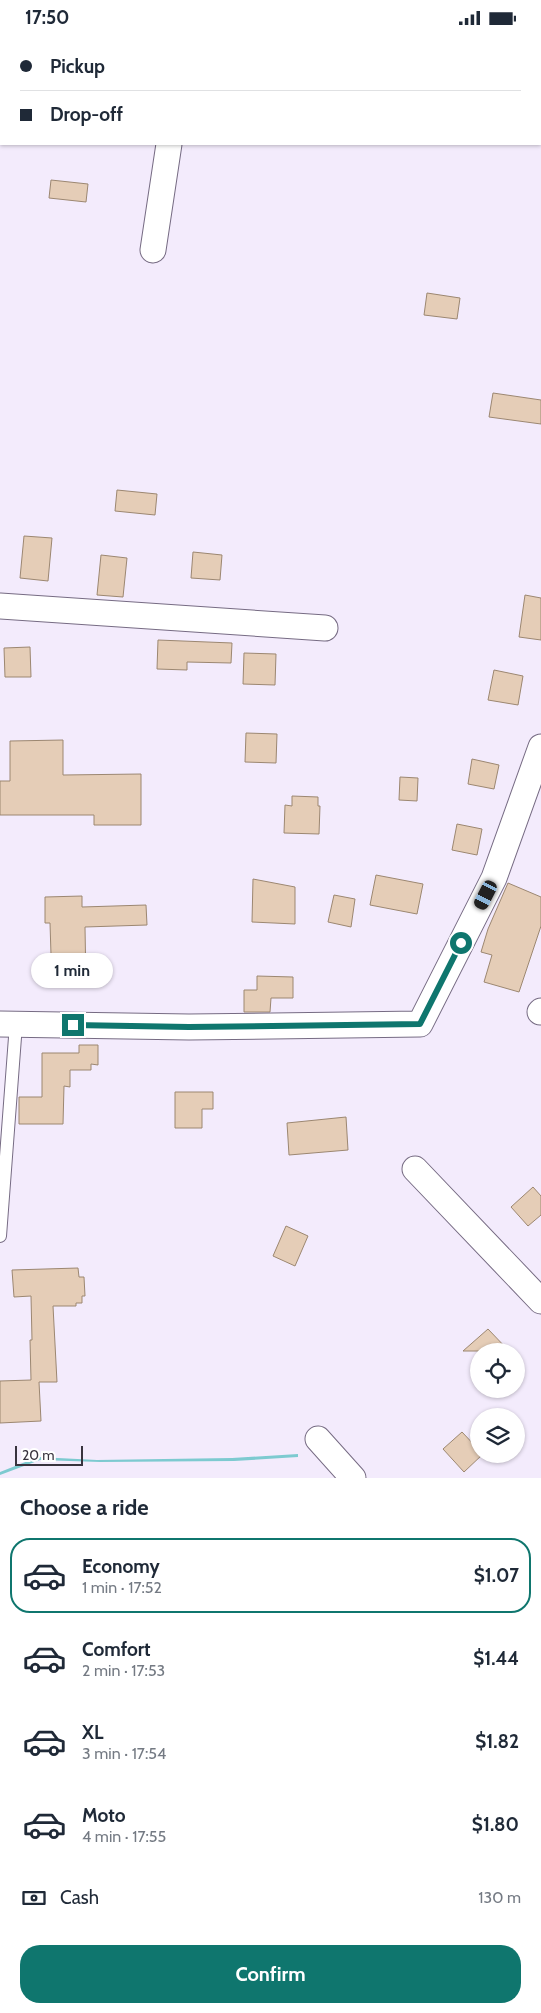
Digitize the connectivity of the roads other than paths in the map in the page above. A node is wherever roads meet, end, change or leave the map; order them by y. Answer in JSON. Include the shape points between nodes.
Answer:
{"nodes":[{"id":1,"x":169,"y":145,"type":"edge"},
{"id":2,"x":153,"y":250,"type":"dead end"},
{"id":3,"x":0,"y":606,"type":"edge"},
{"id":4,"x":325,"y":628,"type":"dead end"},
{"id":5,"x":541,"y":747,"type":"edge"},
{"id":6,"x":8,"y":1024,"type":"edge"},
{"id":7,"x":415,"y":1169,"type":"dead end"},
{"id":8,"x":0,"y":1236,"type":"edge"},
{"id":9,"x":541,"y":1301,"type":"edge"},
{"id":10,"x":318,"y":1439,"type":"dead end"},
{"id":11,"x":353,"y":1478,"type":"edge"}],
"edges":[{"from":1,"to":2,"type":"street"},
{"from":3,"to":4,"type":"street"},
{"from":5,"to":6,"type":"street","via":[[494,878],[420,1024],[189,1027]]},
{"from":6,"to":8,"type":"lane"},
{"from":7,"to":9,"type":"street"},
{"from":10,"to":11,"type":"street"}]}
